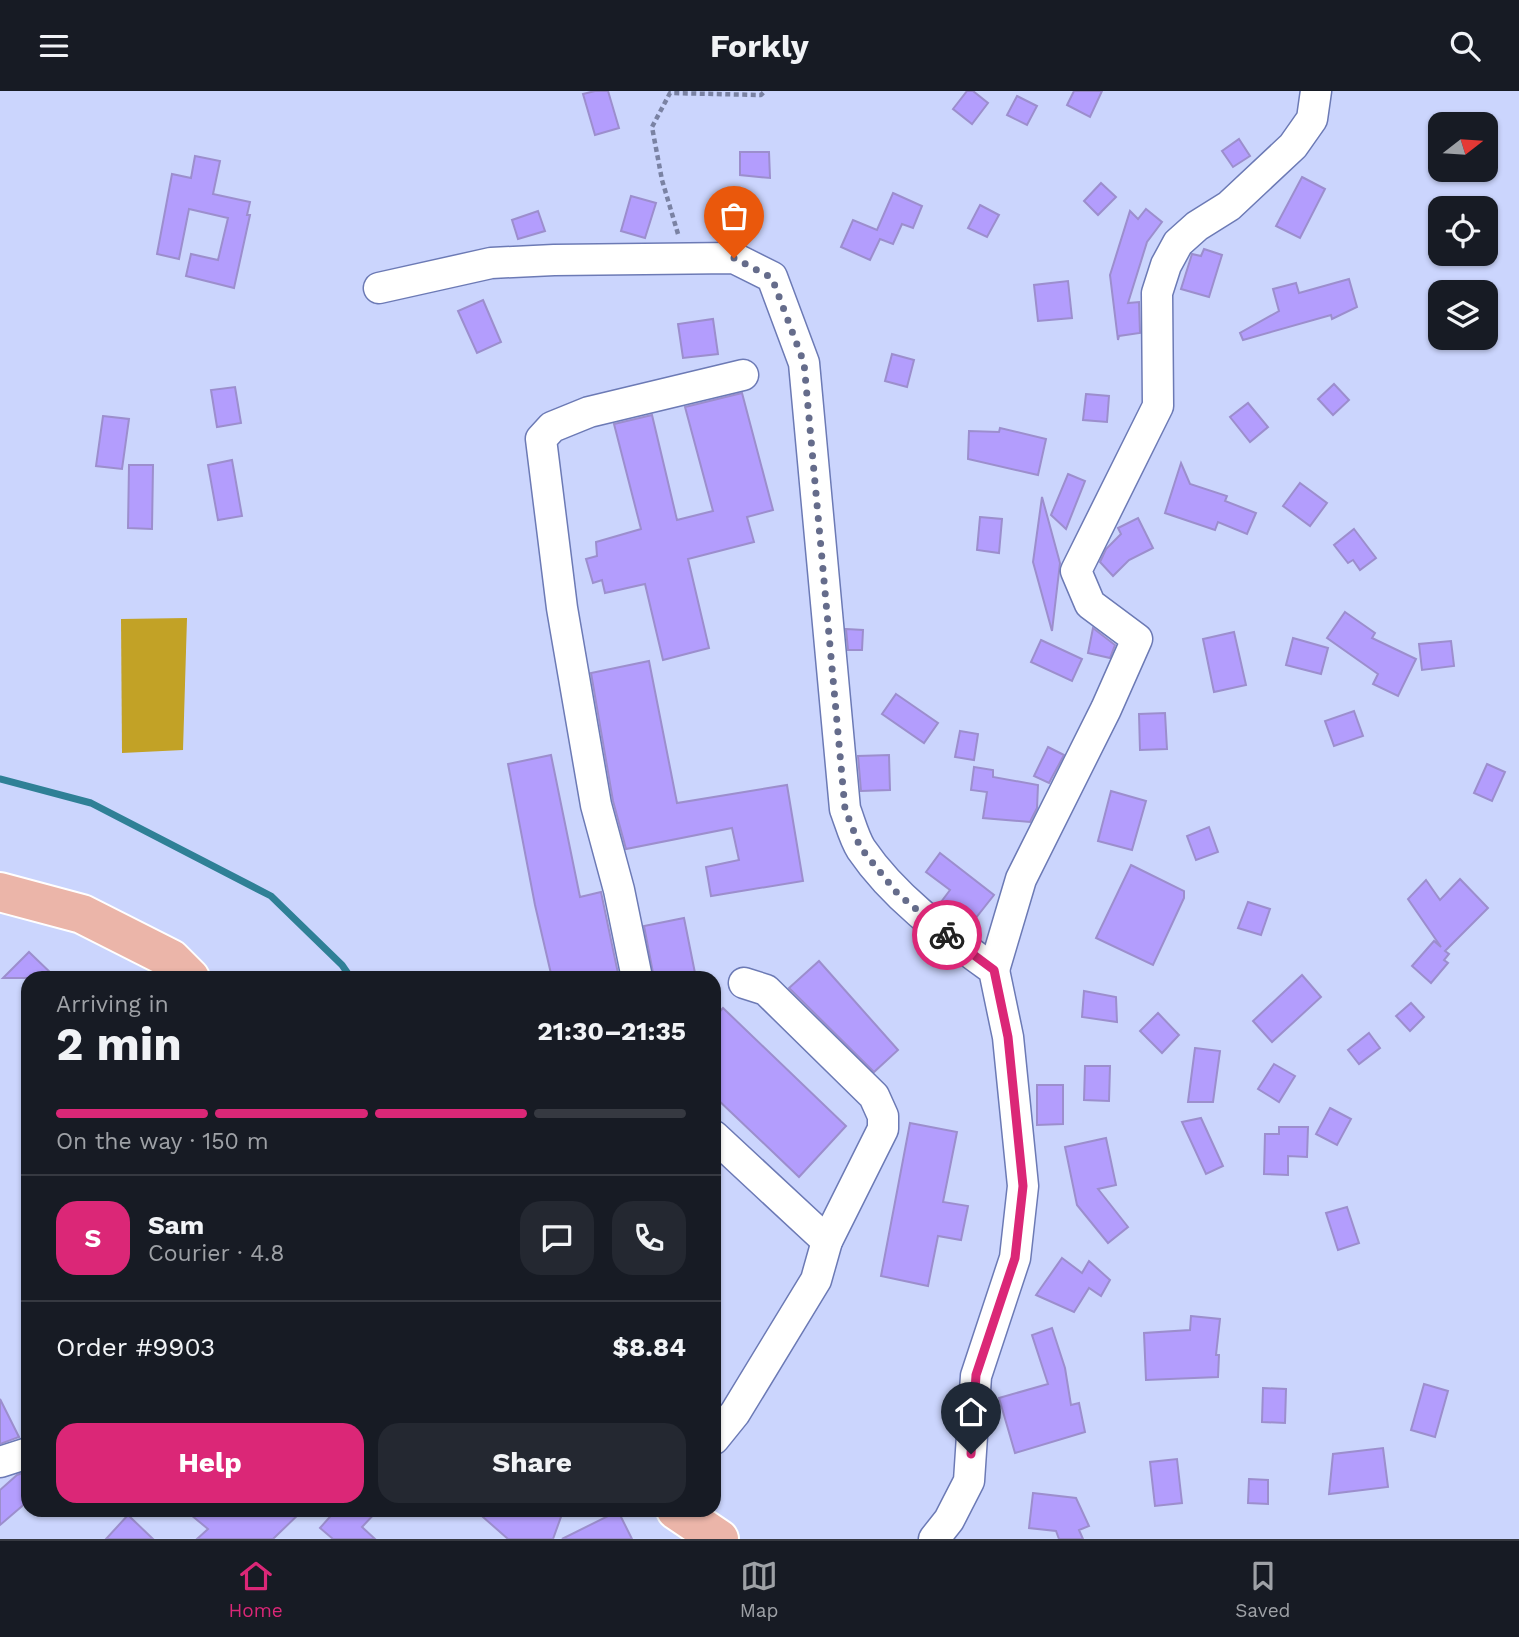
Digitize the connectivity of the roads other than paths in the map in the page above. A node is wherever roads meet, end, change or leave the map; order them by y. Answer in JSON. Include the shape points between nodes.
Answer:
{"nodes":[{"id":1,"x":1316,"y":91,"type":"edge"},
{"id":2,"x":379,"y":288,"type":"dead end"},
{"id":3,"x":743,"y":375,"type":"dead end"},
{"id":4,"x":0,"y":892,"type":"edge"},
{"id":5,"x":994,"y":970,"type":"junction"},
{"id":6,"x":183,"y":971,"type":"edge"},
{"id":7,"x":636,"y":971,"type":"edge"},
{"id":8,"x":744,"y":983,"type":"dead end"},
{"id":9,"x":721,"y":1143,"type":"edge"},
{"id":10,"x":827,"y":1241,"type":"junction"},
{"id":11,"x":721,"y":1430,"type":"edge"},
{"id":12,"x":21,"y":1455,"type":"edge"},
{"id":13,"x":0,"y":1462,"type":"edge"},
{"id":14,"x":686,"y":1517,"type":"edge"},
{"id":15,"x":719,"y":1539,"type":"edge"},
{"id":16,"x":934,"y":1539,"type":"edge"}],
"edges":[{"from":1,"to":5,"type":"street","via":[[1312,119],[1293,146],[1230,206],[1178,243],[1166,265],[1157,293],[1158,406],[1076,571],[1090,604],[1137,639],[1021,879]]},
{"from":2,"to":5,"type":"street","via":[[491,263],[686,258],[734,258],[772,278],[804,363],[845,809],[860,847],[897,893]]},
{"from":3,"to":7,"type":"street","via":[[589,412],[552,427],[541,439],[562,608],[596,805]]},
{"from":4,"to":6,"type":"main road","via":[[82,915],[172,959]]},
{"from":5,"to":16,"type":"street","via":[[1008,1037],[1022,1198],[1015,1258],[976,1375],[969,1481]]},
{"from":8,"to":10,"type":"street","via":[[766,990],[880,1106],[883,1129]]},
{"from":9,"to":10,"type":"street"},
{"from":10,"to":11,"type":"street","via":[[816,1280]]},
{"from":12,"to":13,"type":"street"},
{"from":14,"to":15,"type":"main road"}]}
